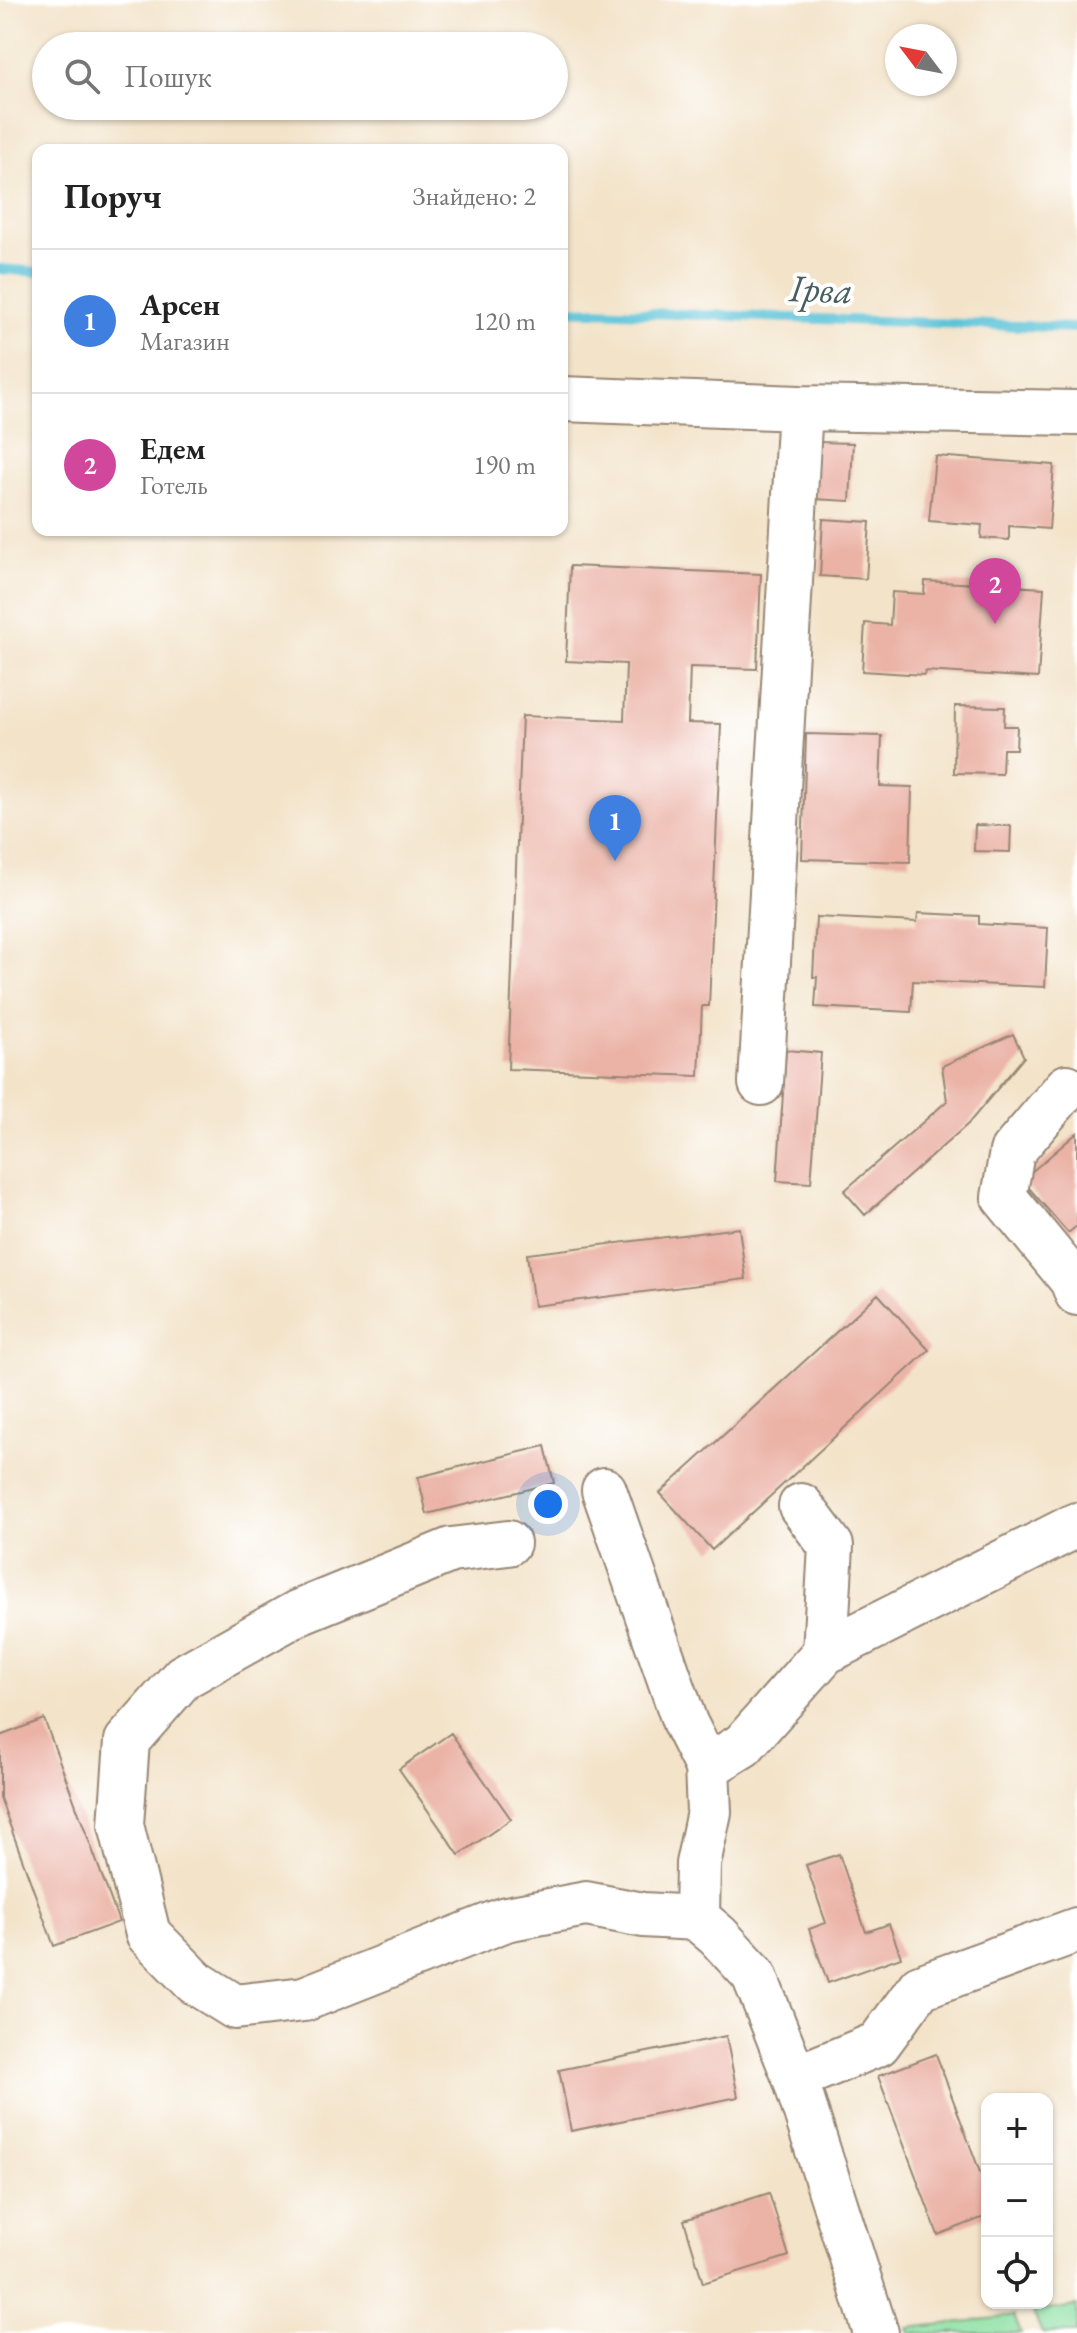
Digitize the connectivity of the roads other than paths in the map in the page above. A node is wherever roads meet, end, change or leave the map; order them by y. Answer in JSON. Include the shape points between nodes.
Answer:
{"nodes":[{"id":1,"x":568,"y":399,"type":"edge"},
{"id":2,"x":800,"y":408,"type":"junction"},
{"id":3,"x":1077,"y":413,"type":"edge"},
{"id":4,"x":761,"y":1083,"type":"dead end"},
{"id":5,"x":1067,"y":1087,"type":"dead end"},
{"id":6,"x":1075,"y":1283,"type":"edge"},
{"id":7,"x":604,"y":1490,"type":"dead end"},
{"id":8,"x":801,"y":1506,"type":"dead end"},
{"id":9,"x":1077,"y":1525,"type":"edge"},
{"id":10,"x":508,"y":1543,"type":"dead end"},
{"id":11,"x":825,"y":1652,"type":"junction"},
{"id":12,"x":707,"y":1767,"type":"junction"},
{"id":13,"x":697,"y":1918,"type":"junction"},
{"id":14,"x":1077,"y":1930,"type":"edge"},
{"id":15,"x":795,"y":2078,"type":"junction"},
{"id":16,"x":876,"y":2333,"type":"edge"}],
"edges":[{"from":1,"to":2,"type":"lane"},
{"from":2,"to":3,"type":"lane"},
{"from":2,"to":4,"type":"lane"},
{"from":5,"to":6,"type":"lane","via":[[1012,1152],[1004,1197]]},
{"from":7,"to":12,"type":"lane","via":[[685,1723]]},
{"from":8,"to":11,"type":"lane","via":[[831,1546]]},
{"from":9,"to":11,"type":"lane"},
{"from":10,"to":13,"type":"lane","via":[[451,1550],[299,1612],[183,1677],[127,1741],[121,1825],[148,1934],[195,1982],[235,2007],[304,1999],[506,1919],[586,1904]]},
{"from":11,"to":12,"type":"lane","via":[[743,1745]]},
{"from":12,"to":13,"type":"lane","via":[[709,1812],[698,1864]]},
{"from":13,"to":15,"type":"lane","via":[[754,1975]]},
{"from":14,"to":15,"type":"lane","via":[[920,1987],[878,2044]]},
{"from":15,"to":16,"type":"lane"}]}
